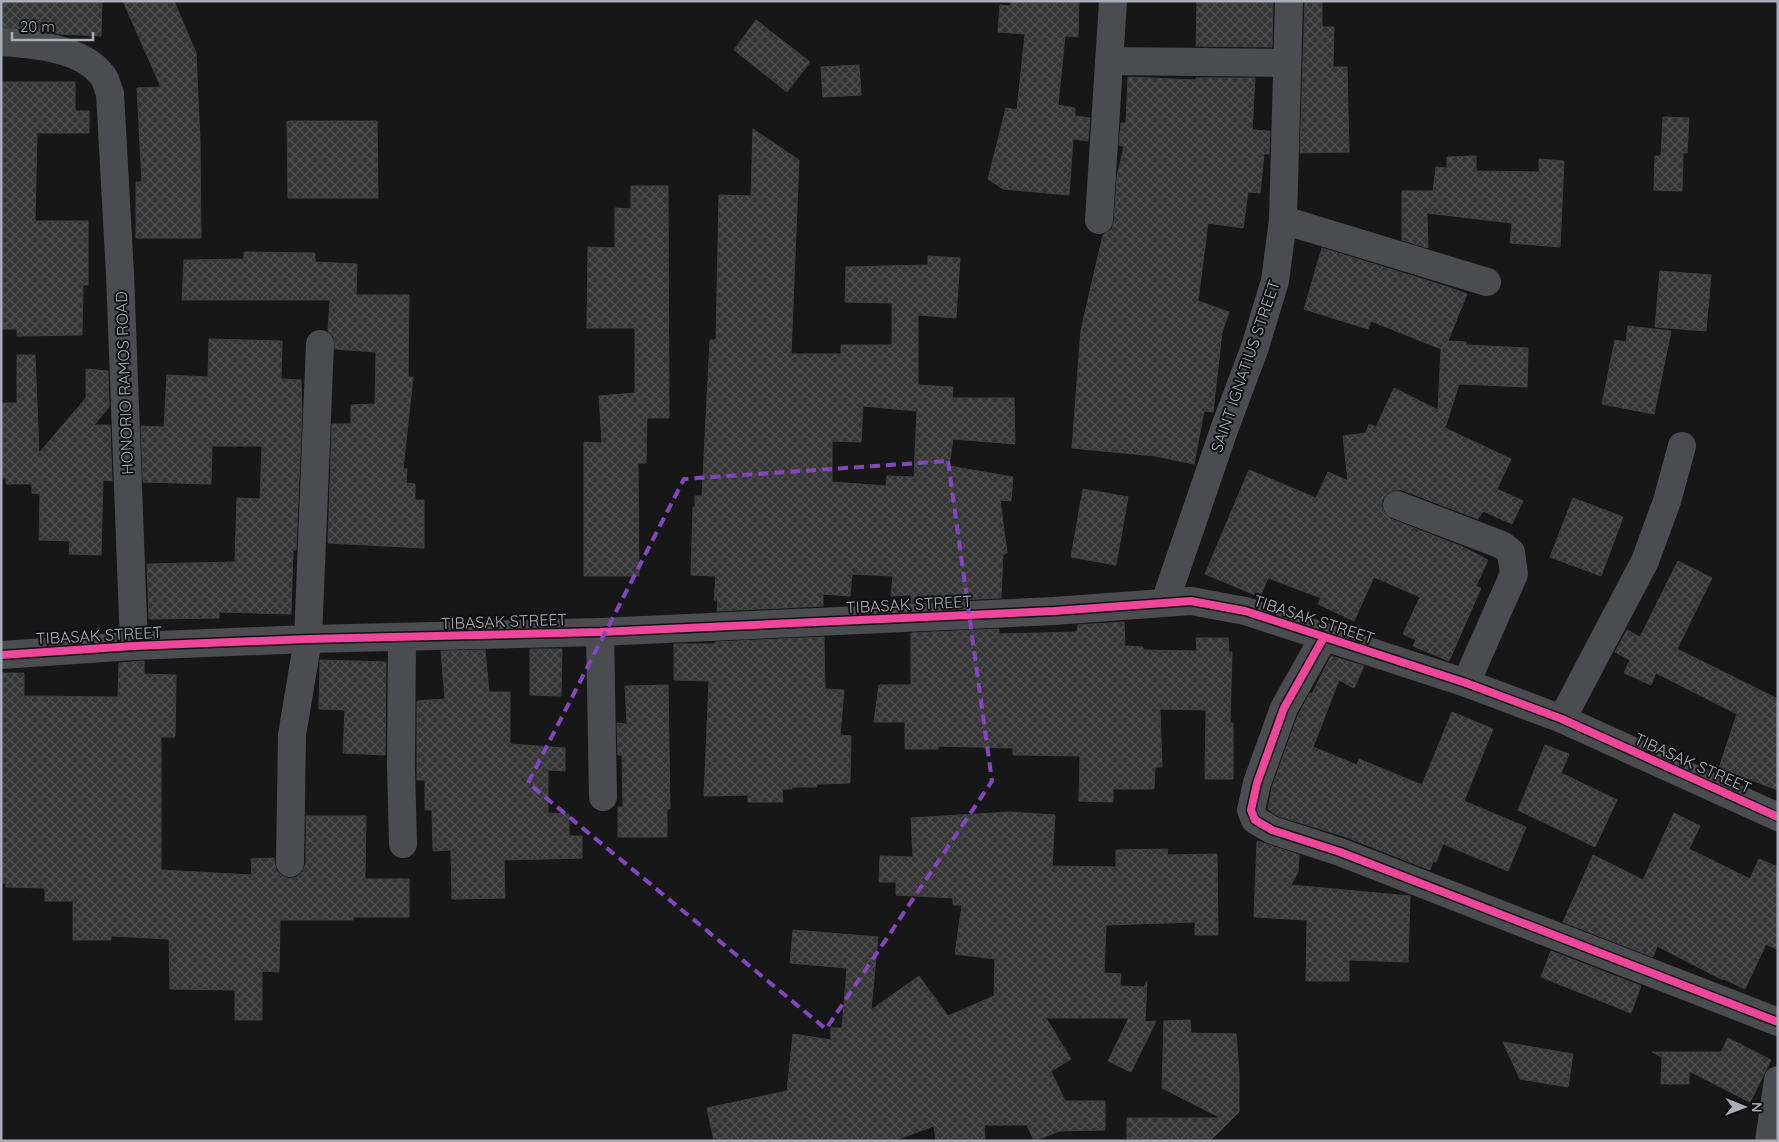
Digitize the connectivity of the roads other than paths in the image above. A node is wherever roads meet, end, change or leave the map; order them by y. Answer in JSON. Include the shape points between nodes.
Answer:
{"nodes":[{"id":1,"x":1113,"y":1,"type":"edge"},
{"id":2,"x":1289,"y":1,"type":"edge"},
{"id":3,"x":1,"y":42,"type":"edge"},
{"id":4,"x":1109,"y":61,"type":"junction"},
{"id":5,"x":1287,"y":64,"type":"junction"},
{"id":6,"x":1099,"y":220,"type":"dead end"},
{"id":7,"x":1283,"y":220,"type":"junction"},
{"id":8,"x":1487,"y":282,"type":"dead end"},
{"id":9,"x":320,"y":344,"type":"dead end"},
{"id":10,"x":1682,"y":446,"type":"dead end"},
{"id":11,"x":1397,"y":505,"type":"dead end"},
{"id":12,"x":1165,"y":602,"type":"junction"},
{"id":13,"x":600,"y":632,"type":"junction"},
{"id":14,"x":402,"y":637,"type":"junction"},
{"id":15,"x":1324,"y":637,"type":"junction"},
{"id":16,"x":308,"y":639,"type":"junction"},
{"id":17,"x":134,"y":646,"type":"junction"},
{"id":18,"x":1,"y":655,"type":"edge"},
{"id":19,"x":1466,"y":683,"type":"junction"},
{"id":20,"x":1562,"y":719,"type":"junction"},
{"id":21,"x":602,"y":798,"type":"dead end"},
{"id":22,"x":1778,"y":817,"type":"edge"},
{"id":23,"x":403,"y":844,"type":"dead end"},
{"id":24,"x":290,"y":863,"type":"dead end"},
{"id":25,"x":1778,"y":1022,"type":"edge"},
{"id":26,"x":1778,"y":1080,"type":"edge"},
{"id":27,"x":1769,"y":1141,"type":"edge"}],
"edges":[{"from":1,"to":4,"type":"street"},
{"from":2,"to":5,"type":"street","name":"SAINT IGNATIUS STREET"},
{"from":3,"to":17,"type":"street","name":"HONORIO RAMOS ROAD","via":[[47,47],[82,59],[102,75],[110,93]]},
{"from":4,"to":5,"type":"street"},
{"from":4,"to":6,"type":"street"},
{"from":5,"to":7,"type":"street","name":"SAINT IGNATIUS STREET"},
{"from":7,"to":8,"type":"street"},
{"from":7,"to":12,"type":"street","name":"SAINT IGNATIUS STREET","via":[[1275,281],[1261,328]]},
{"from":9,"to":16,"type":"street"},
{"from":10,"to":20,"type":"street","via":[[1667,501],[1645,561]]},
{"from":11,"to":19,"type":"street","via":[[1502,545],[1511,552],[1514,574]]},
{"from":12,"to":13,"type":"street","name":"TIBASAK STREET","via":[[1054,611]]},
{"from":12,"to":15,"type":"street","name":"TIBASAK STREET","via":[[1219,604]]},
{"from":13,"to":14,"type":"street","name":"TIBASAK STREET"},
{"from":13,"to":21,"type":"street"},
{"from":14,"to":16,"type":"street","name":"TIBASAK STREET"},
{"from":14,"to":23,"type":"street","via":[[400,766]]},
{"from":15,"to":19,"type":"street","name":"TIBASAK STREET"},
{"from":15,"to":25,"type":"street","via":[[1284,708],[1251,802],[1255,820],[1272,830],[1340,852]]},
{"from":16,"to":17,"type":"street","name":"TIBASAK STREET"},
{"from":16,"to":24,"type":"street","via":[[292,735]]},
{"from":17,"to":18,"type":"street","name":"TIBASAK STREET"},
{"from":19,"to":20,"type":"street","name":"TIBASAK STREET"},
{"from":20,"to":22,"type":"street","name":"TIBASAK STREET"},
{"from":26,"to":27,"type":"street"}]}
